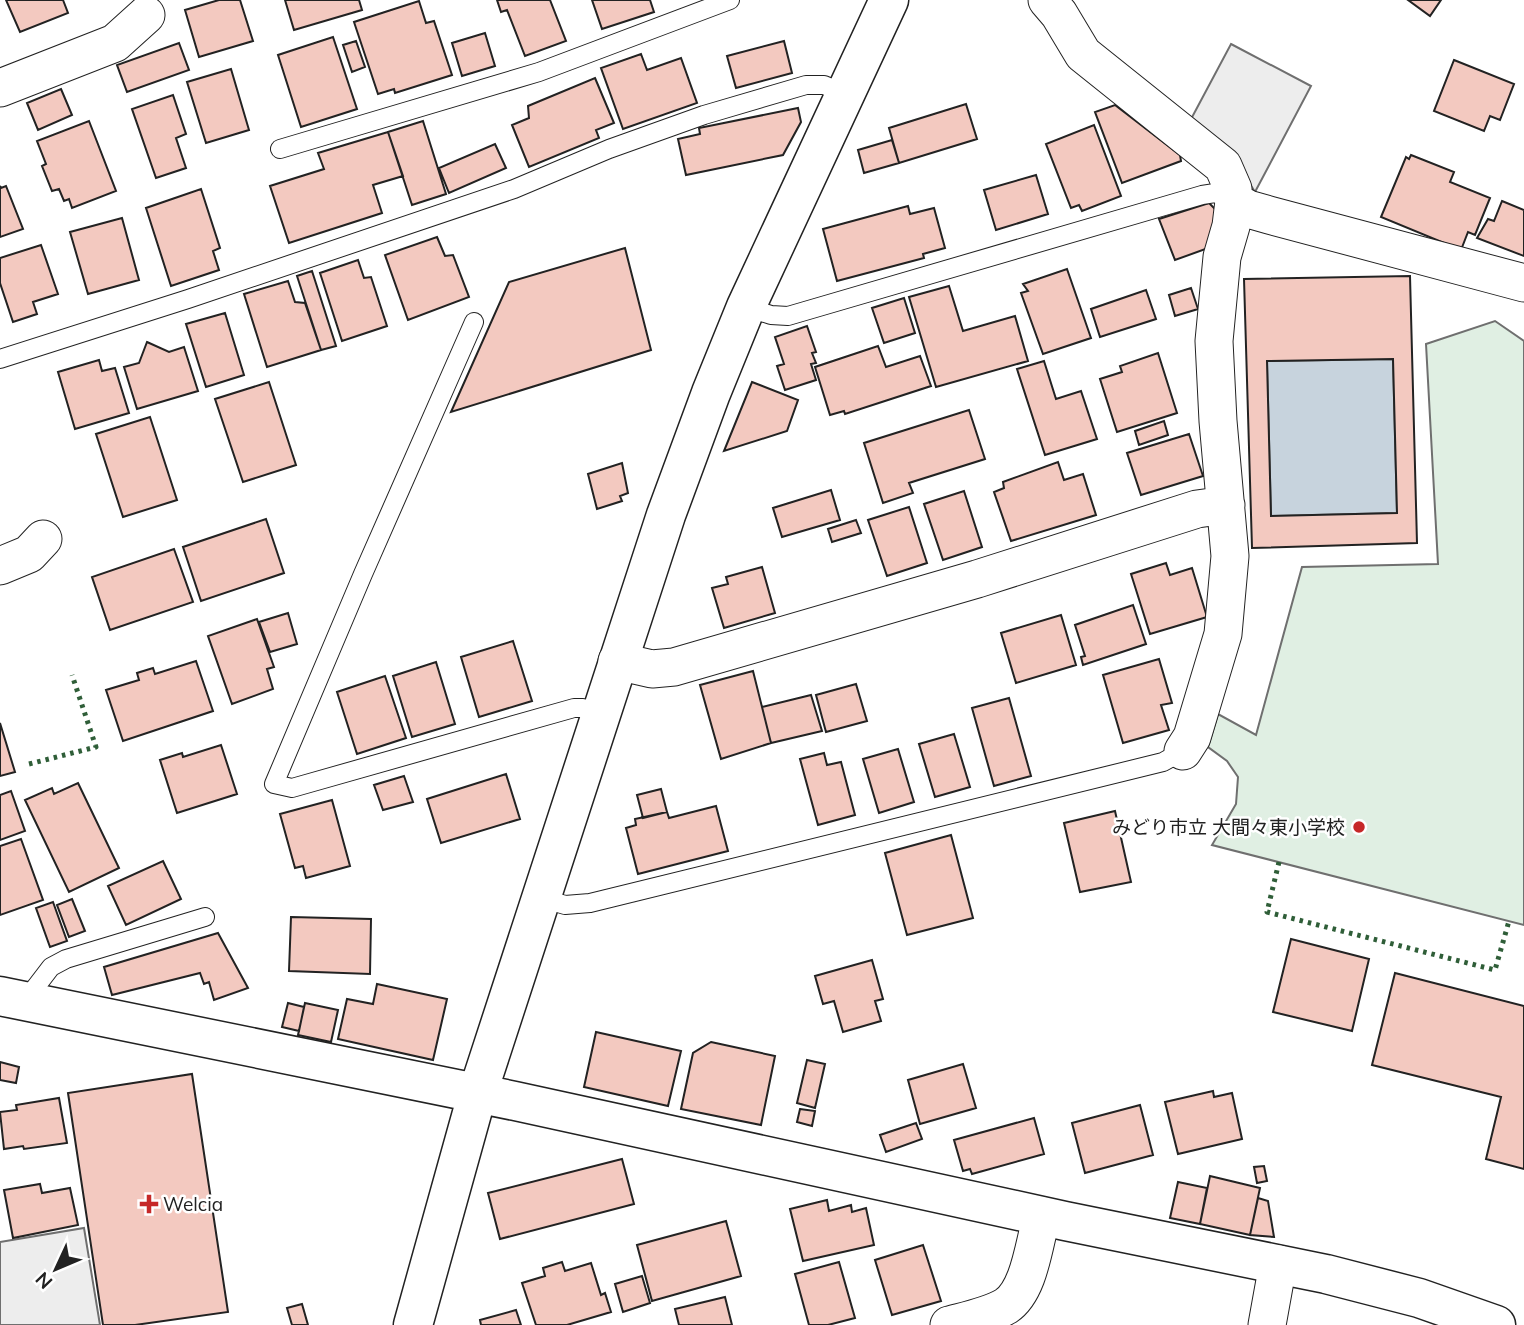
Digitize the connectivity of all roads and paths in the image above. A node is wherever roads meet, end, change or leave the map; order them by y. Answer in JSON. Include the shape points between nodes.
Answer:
{"nodes":[{"id":1,"x":730,"y":0,"type":"edge"},
{"id":2,"x":889,"y":0,"type":"edge"},
{"id":3,"x":1047,"y":0,"type":"edge"},
{"id":4,"x":146,"y":15,"type":"dead end"},
{"id":5,"x":0,"y":88,"type":"edge"},
{"id":6,"x":845,"y":94,"type":"junction"},
{"id":7,"x":280,"y":149,"type":"dead end"},
{"id":8,"x":1234,"y":201,"type":"junction"},
{"id":9,"x":1524,"y":283,"type":"edge"},
{"id":10,"x":746,"y":307,"type":"junction"},
{"id":11,"x":474,"y":322,"type":"dead end"},
{"id":12,"x":0,"y":359,"type":"edge"},
{"id":13,"x":1226,"y":505,"type":"junction"},
{"id":14,"x":43,"y":539,"type":"dead end"},
{"id":15,"x":0,"y":566,"type":"edge"},
{"id":16,"x":617,"y":661,"type":"junction"},
{"id":17,"x":601,"y":714,"type":"junction"},
{"id":18,"x":1183,"y":751,"type":"joint"},
{"id":19,"x":541,"y":898,"type":"junction"},
{"id":20,"x":205,"y":917,"type":"dead end"},
{"id":21,"x":13,"y":998,"type":"edge"},
{"id":22,"x":477,"y":1095,"type":"junction"},
{"id":23,"x":1042,"y":1216,"type":"junction"},
{"id":24,"x":1278,"y":1264,"type":"junction"},
{"id":25,"x":413,"y":1325,"type":"edge"},
{"id":26,"x":949,"y":1325,"type":"edge"},
{"id":27,"x":1267,"y":1325,"type":"edge"},
{"id":28,"x":1496,"y":1325,"type":"edge"}],
"edges":[{"from":1,"to":7,"type":"lane","via":[[539,72]]},
{"from":2,"to":6,"type":"street"},
{"from":3,"to":8,"type":"street","via":[[1083,54],[1223,166]]},
{"from":4,"to":5,"type":"street","via":[[114,43]]},
{"from":6,"to":10,"type":"street"},
{"from":6,"to":12,"type":"lane","via":[[824,85],[806,85],[704,115],[514,189]]},
{"from":8,"to":9,"type":"street","via":[[1248,209]]},
{"from":8,"to":10,"type":"lane","via":[[1215,193],[1202,195],[788,316]]},
{"from":8,"to":13,"type":"street","via":[[1222,257],[1214,341]]},
{"from":10,"to":16,"type":"street","via":[[698,425]]},
{"from":11,"to":17,"type":"lane","via":[[274,784],[292,788],[573,708]]},
{"from":13,"to":16,"type":"street","via":[[1197,509],[674,667],[652,669]]},
{"from":13,"to":18,"type":"street","via":[[1230,556],[1223,634],[1192,737]]},
{"from":14,"to":15,"type":"street","via":[[29,554]]},
{"from":16,"to":17,"type":"street"},
{"from":17,"to":19,"type":"street"},
{"from":18,"to":19,"type":"lane","via":[[1163,762],[590,903],[565,905]]},
{"from":19,"to":22,"type":"street"},
{"from":20,"to":21,"type":"lane","via":[[66,959]]},
{"from":21,"to":22,"type":"street"},
{"from":22,"to":23,"type":"street"},
{"from":22,"to":25,"type":"street"},
{"from":23,"to":24,"type":"street"},
{"from":23,"to":26,"type":"street","via":[[1018,1296],[991,1313]]},
{"from":24,"to":27,"type":"street"},
{"from":24,"to":28,"type":"street","via":[[1419,1298]]}]}
